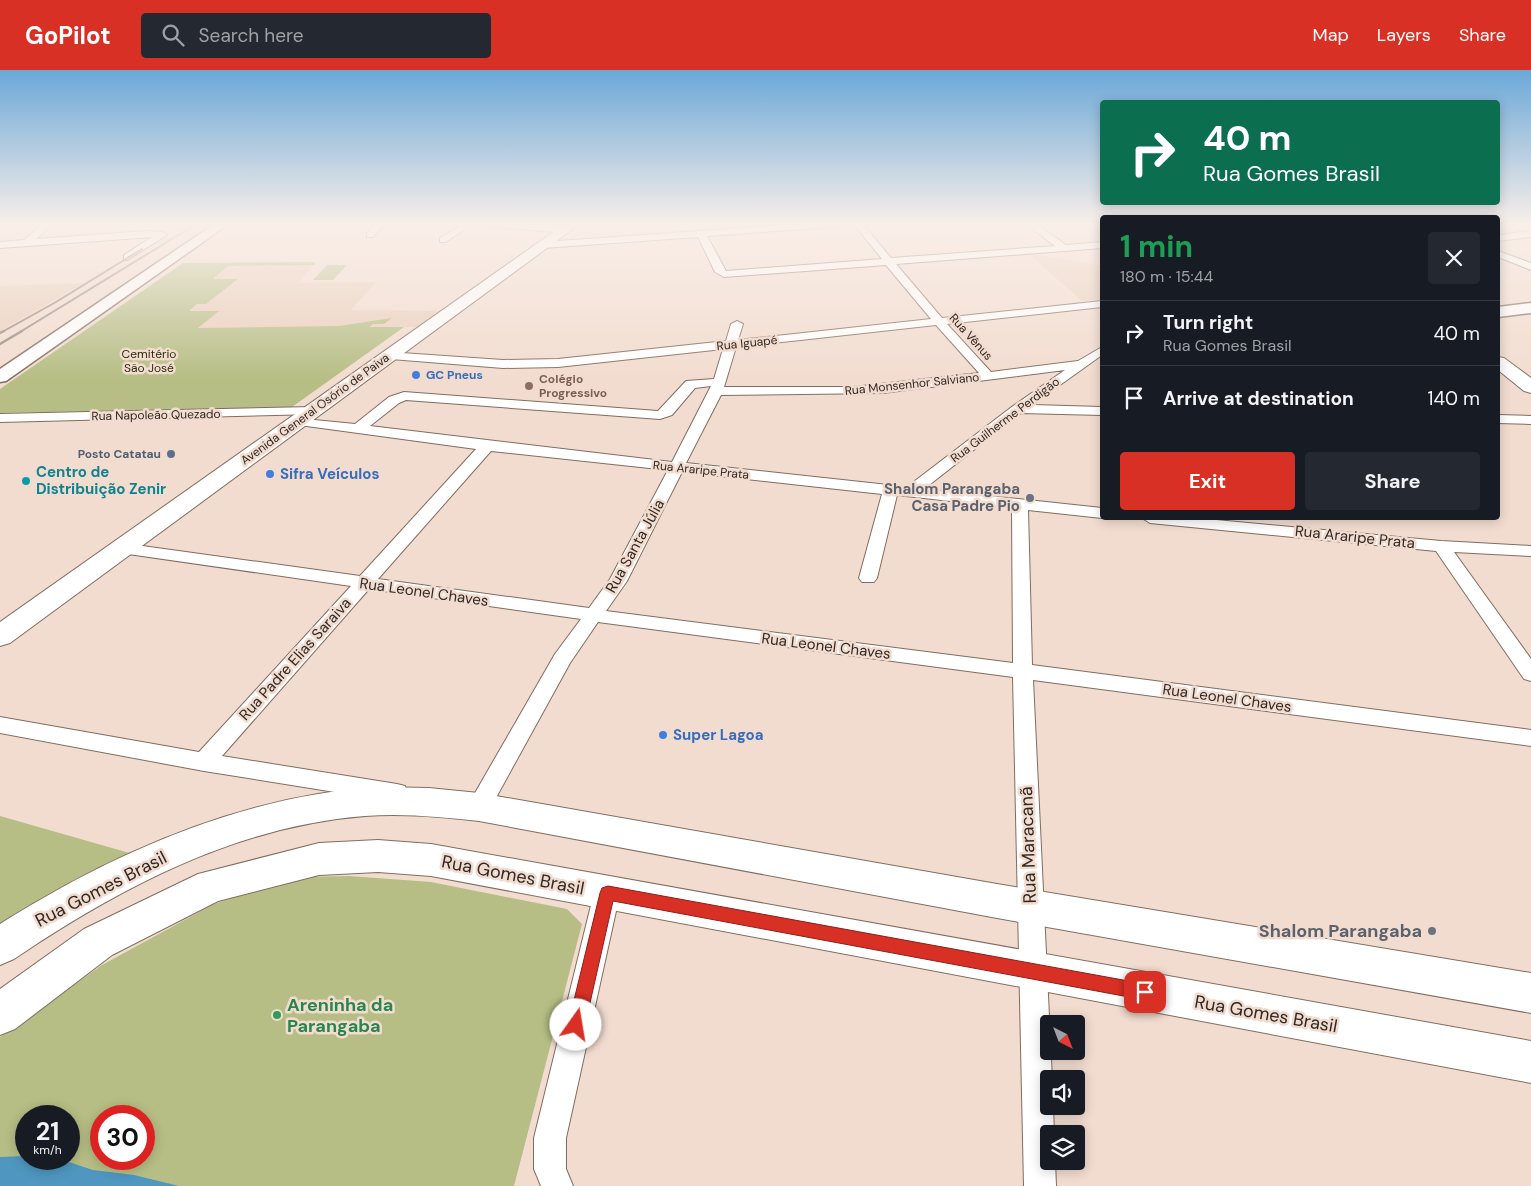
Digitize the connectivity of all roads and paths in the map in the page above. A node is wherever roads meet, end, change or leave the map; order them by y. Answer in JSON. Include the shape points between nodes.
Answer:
{"nodes":[{"id":1,"x":148,"y":275,"type":"edge"},
{"id":2,"x":501,"y":275,"type":"edge"},
{"id":3,"x":901,"y":275,"type":"edge"},
{"id":4,"x":1100,"y":304,"type":"edge"},
{"id":5,"x":1531,"y":308,"type":"edge"},
{"id":6,"x":1500,"y":312,"type":"edge"},
{"id":7,"x":1531,"y":314,"type":"edge"},
{"id":8,"x":1500,"y":318,"type":"edge"},
{"id":9,"x":940,"y":323,"type":"junction"},
{"id":10,"x":737,"y":324,"type":"dead end"},
{"id":11,"x":730,"y":345,"type":"junction"},
{"id":12,"x":1100,"y":354,"type":"edge"},
{"id":13,"x":391,"y":355,"type":"junction"},
{"id":14,"x":1500,"y":364,"type":"edge"},
{"id":15,"x":1077,"y":365,"type":"junction"},
{"id":16,"x":988,"y":376,"type":"junction"},
{"id":17,"x":0,"y":377,"type":"edge"},
{"id":18,"x":717,"y":386,"type":"junction"},
{"id":19,"x":1531,"y":387,"type":"edge"},
{"id":20,"x":1018,"y":409,"type":"junction"},
{"id":21,"x":1100,"y":411,"type":"edge"},
{"id":22,"x":306,"y":416,"type":"junction"},
{"id":23,"x":0,"y":418,"type":"edge"},
{"id":24,"x":1500,"y":419,"type":"edge"},
{"id":25,"x":1531,"y":420,"type":"edge"},
{"id":26,"x":359,"y":428,"type":"junction"},
{"id":27,"x":487,"y":446,"type":"junction"},
{"id":28,"x":678,"y":468,"type":"junction"},
{"id":29,"x":890,"y":491,"type":"junction"},
{"id":30,"x":908,"y":493,"type":"junction"},
{"id":31,"x":1020,"y":505,"type":"junction"},
{"id":32,"x":1100,"y":513,"type":"edge"},
{"id":33,"x":1171,"y":520,"type":"edge"},
{"id":34,"x":1441,"y":546,"type":"junction"},
{"id":35,"x":121,"y":548,"type":"junction"},
{"id":36,"x":1531,"y":551,"type":"edge"},
{"id":37,"x":868,"y":578,"type":"dead end"},
{"id":38,"x":362,"y":583,"type":"junction"},
{"id":39,"x":55,"y":595,"type":"junction"},
{"id":40,"x":593,"y":615,"type":"junction"},
{"id":41,"x":0,"y":630,"type":"edge"},
{"id":42,"x":0,"y":636,"type":"edge"},
{"id":43,"x":1021,"y":671,"type":"junction"},
{"id":44,"x":1531,"y":674,"type":"edge"},
{"id":45,"x":0,"y":724,"type":"edge"},
{"id":46,"x":1531,"y":738,"type":"edge"},
{"id":47,"x":204,"y":762,"type":"junction"},
{"id":48,"x":442,"y":803,"type":"junction"},
{"id":49,"x":479,"y":807,"type":"junction"},
{"id":50,"x":608,"y":893,"type":"junction"},
{"id":51,"x":1030,"y":907,"type":"junction"},
{"id":52,"x":0,"y":946,"type":"edge"},
{"id":53,"x":1034,"y":972,"type":"junction"},
{"id":54,"x":1531,"y":993,"type":"edge"},
{"id":55,"x":0,"y":1014,"type":"edge"},
{"id":56,"x":1531,"y":1062,"type":"edge"},
{"id":57,"x":557,"y":1186,"type":"edge"},
{"id":58,"x":1040,"y":1186,"type":"edge"}],
"edges":[{"from":1,"to":17,"type":"main road"},
{"from":2,"to":13,"type":"main road","name":"Avenida General Osório de Paiva"},
{"from":3,"to":9,"type":"street","name":"Rua Vênus"},
{"from":4,"to":9,"type":"street","name":"Rua Iguapé"},
{"from":5,"to":6,"type":"main road"},
{"from":7,"to":8,"type":"main road"},
{"from":9,"to":11,"type":"street","name":"Rua Iguapé"},
{"from":9,"to":16,"type":"street","name":"Rua Vênus"},
{"from":10,"to":11,"type":"street","name":"Rua Santa Júlia"},
{"from":11,"to":13,"type":"street","name":"Rua Iguapé","via":[[527,365]]},
{"from":11,"to":18,"type":"street","name":"Rua Santa Júlia"},
{"from":12,"to":15,"type":"street","name":"Rua Guilherme Perdigão"},
{"from":13,"to":22,"type":"main road","name":"Avenida General Osório de Paiva"},
{"from":14,"to":19,"type":"main road"},
{"from":15,"to":16,"type":"street","name":"Rua Monsenhor Salviano"},
{"from":15,"to":20,"type":"street","name":"Rua Guilherme Perdigão"},
{"from":16,"to":18,"type":"street","name":"Rua Monsenhor Salviano","via":[[854,391]]},
{"from":18,"to":26,"type":"street","name":"Rua Monsenhor Salviano","via":[[691,384],[667,412],[660,415],[404,396],[394,400]]},
{"from":18,"to":28,"type":"street","name":"Rua Santa Júlia"},
{"from":20,"to":21,"type":"street"},
{"from":20,"to":30,"type":"street","name":"Rua Guilherme Perdigão"},
{"from":22,"to":23,"type":"street","name":"Rua Napoleão Quezado"},
{"from":22,"to":26,"type":"street","name":"Rua Araripe Prata"},
{"from":22,"to":35,"type":"main road","name":"Avenida General Osório de Paiva"},
{"from":24,"to":25,"type":"street"},
{"from":26,"to":27,"type":"street","name":"Rua Araripe Prata"},
{"from":27,"to":28,"type":"street","name":"Rua Araripe Prata"},
{"from":27,"to":38,"type":"street","name":"Rua Padre Elias Saraiva"},
{"from":28,"to":29,"type":"street","name":"Rua Araripe Prata"},
{"from":28,"to":40,"type":"street","name":"Rua Santa Júlia","via":[[618,581]]},
{"from":29,"to":30,"type":"street","name":"Rua Araripe Prata"},
{"from":29,"to":37,"type":"street"},
{"from":30,"to":31,"type":"street","name":"Rua Araripe Prata"},
{"from":31,"to":32,"type":"street","name":"Rua Araripe Prata"},
{"from":31,"to":43,"type":"street","name":"Rua Maracanã"},
{"from":33,"to":34,"type":"street","name":"Rua Araripe Prata"},
{"from":34,"to":36,"type":"street","name":"Rua Araripe Prata"},
{"from":34,"to":44,"type":"street"},
{"from":35,"to":38,"type":"street","name":"Rua Leonel Chaves"},
{"from":35,"to":39,"type":"main road","name":"Avenida General Osório de Paiva"},
{"from":38,"to":40,"type":"street","name":"Rua Leonel Chaves"},
{"from":38,"to":47,"type":"street","name":"Rua Padre Elias Saraiva"},
{"from":39,"to":41,"type":"main road","name":"Avenida General Osório de Paiva"},
{"from":39,"to":42,"type":"main road","name":"Avenida General Osório de Paiva"},
{"from":40,"to":43,"type":"street","name":"Rua Leonel Chaves"},
{"from":40,"to":49,"type":"street","name":"Rua Santa Júlia","via":[[562,659]]},
{"from":43,"to":46,"type":"street","name":"Rua Leonel Chaves"},
{"from":43,"to":51,"type":"street","name":"Rua Maracanã"},
{"from":45,"to":47,"type":"street","name":"Rua Gomes Brasil"},
{"from":47,"to":48,"type":"street","name":"Rua Gomes Brasil","via":[[381,789]]},
{"from":48,"to":49,"type":"main road","name":"Rua Gomes Brasil"},
{"from":48,"to":52,"type":"main road","name":"Rua Gomes Brasil","via":[[347,804],[244,824],[130,870],[36,921]]},
{"from":49,"to":51,"type":"main road","name":"Rua Gomes Brasil"},
{"from":50,"to":53,"type":"main road","name":"Rua Gomes Brasil"},
{"from":50,"to":55,"type":"main road","name":"Rua Gomes Brasil","via":[[431,860],[378,856],[319,860],[211,886],[158,911],[98,942]]},
{"from":50,"to":57,"type":"street","via":[[550,1138],[550,1169]]},
{"from":51,"to":53,"type":"street","name":"Rua Maracanã"},
{"from":51,"to":54,"type":"main road","name":"Rua Gomes Brasil"},
{"from":53,"to":56,"type":"main road","name":"Rua Gomes Brasil"},
{"from":53,"to":58,"type":"street","name":"Rua Maracanã"}]}
